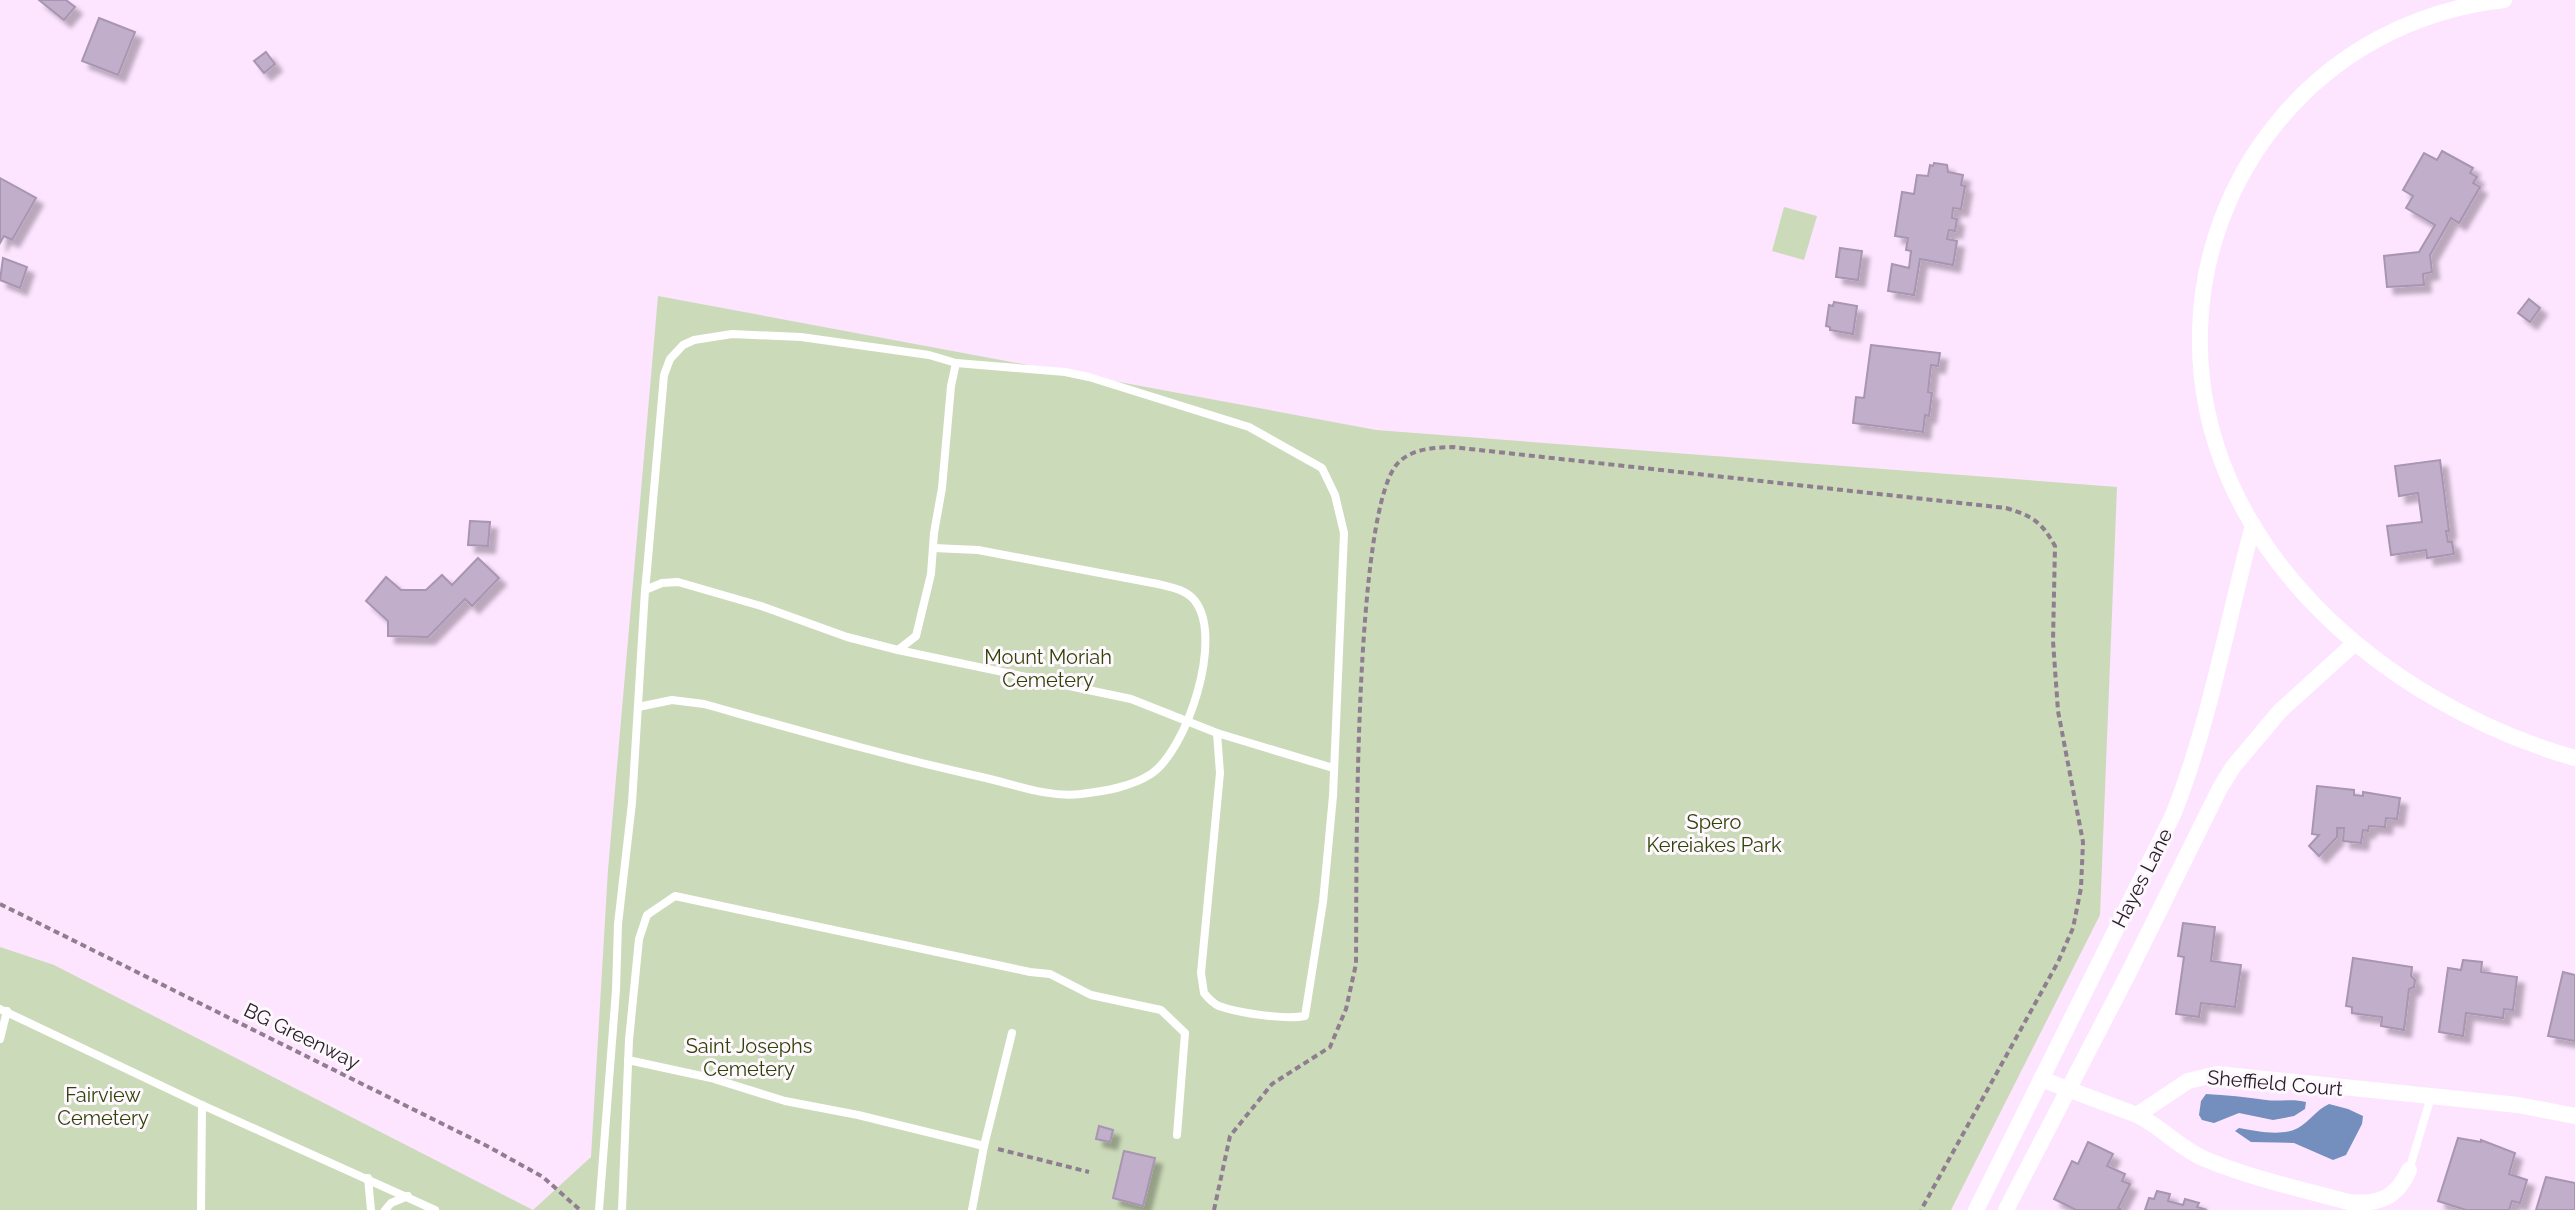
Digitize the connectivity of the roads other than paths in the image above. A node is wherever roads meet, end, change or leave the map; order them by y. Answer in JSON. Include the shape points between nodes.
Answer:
{"nodes":[{"id":1,"x":2504,"y":0,"type":"edge"},
{"id":2,"x":956,"y":363,"type":"junction"},
{"id":3,"x":2253,"y":525,"type":"junction"},
{"id":4,"x":933,"y":548,"type":"junction"},
{"id":5,"x":645,"y":590,"type":"junction"},
{"id":6,"x":2355,"y":643,"type":"junction"},
{"id":7,"x":898,"y":650,"type":"junction"},
{"id":8,"x":638,"y":707,"type":"junction"},
{"id":9,"x":1188,"y":720,"type":"junction"},
{"id":10,"x":1217,"y":733,"type":"junction"},
{"id":11,"x":2575,"y":758,"type":"edge"},
{"id":12,"x":1333,"y":768,"type":"junction"},
{"id":13,"x":3,"y":1010,"type":"edge"},
{"id":14,"x":1012,"y":1033,"type":"dead end"},
{"id":15,"x":0,"y":1039,"type":"edge"},
{"id":16,"x":628,"y":1060,"type":"junction"},
{"id":17,"x":2041,"y":1079,"type":"junction"},
{"id":18,"x":2068,"y":1090,"type":"junction"},
{"id":19,"x":2431,"y":1097,"type":"junction"},
{"id":20,"x":202,"y":1105,"type":"junction"},
{"id":21,"x":2137,"y":1115,"type":"junction"},
{"id":22,"x":2575,"y":1116,"type":"edge"},
{"id":23,"x":1177,"y":1135,"type":"dead end"},
{"id":24,"x":984,"y":1146,"type":"junction"},
{"id":25,"x":2409,"y":1170,"type":"joint"},
{"id":26,"x":368,"y":1178,"type":"junction"},
{"id":27,"x":408,"y":1196,"type":"junction"},
{"id":28,"x":201,"y":1210,"type":"edge"},
{"id":29,"x":371,"y":1210,"type":"edge"},
{"id":30,"x":385,"y":1210,"type":"edge"},
{"id":31,"x":435,"y":1210,"type":"edge"},
{"id":32,"x":599,"y":1210,"type":"edge"},
{"id":33,"x":622,"y":1210,"type":"edge"},
{"id":34,"x":972,"y":1210,"type":"edge"},
{"id":35,"x":1976,"y":1210,"type":"edge"},
{"id":36,"x":2006,"y":1210,"type":"edge"}],
"edges":[{"from":1,"to":3,"type":"street","via":[[2439,11],[2374,40],[2339,64],[2287,111],[2250,160],[2221,218],[2201,307],[2202,382],[2215,444]]},
{"from":2,"to":4,"type":"lane"},
{"from":2,"to":5,"type":"lane","via":[[765,334],[713,336],[679,348],[664,375]]},
{"from":2,"to":12,"type":"lane","via":[[1089,377],[1249,427],[1322,468],[1344,533]]},
{"from":3,"to":6,"type":"street","via":[[2300,591]]},
{"from":3,"to":17,"type":"street","name":"Hayes Lane","via":[[2183,791]]},
{"from":4,"to":7,"type":"lane","via":[[916,636]]},
{"from":4,"to":9,"type":"lane","via":[[978,550],[1185,593],[1202,613],[1205,643]]},
{"from":5,"to":7,"type":"lane","via":[[678,582]]},
{"from":5,"to":8,"type":"lane"},
{"from":6,"to":11,"type":"street","via":[[2455,710]]},
{"from":6,"to":18,"type":"street","name":"Hayes Lane","via":[[2280,711],[2233,767]]},
{"from":7,"to":9,"type":"lane","via":[[1111,693]]},
{"from":8,"to":9,"type":"lane","via":[[693,701],[964,774],[1077,795],[1152,773],[1171,753]]},
{"from":8,"to":32,"type":"lane"},
{"from":9,"to":10,"type":"lane"},
{"from":10,"to":12,"type":"lane"},
{"from":10,"to":12,"type":"lane","via":[[1220,773],[1201,973],[1204,993],[1218,1005],[1305,1016],[1323,902]]},
{"from":13,"to":15,"type":"lane"},
{"from":13,"to":20,"type":"lane"},
{"from":14,"to":24,"type":"lane"},
{"from":16,"to":23,"type":"lane","via":[[644,921],[670,897],[681,896],[1050,974],[1091,995],[1161,1010],[1185,1033]]},
{"from":16,"to":24,"type":"lane"},
{"from":16,"to":33,"type":"lane"},
{"from":17,"to":18,"type":"street"},
{"from":17,"to":35,"type":"street","name":"Hayes Lane"},
{"from":18,"to":21,"type":"street"},
{"from":18,"to":36,"type":"street","name":"Hayes Lane"},
{"from":19,"to":21,"type":"street","name":"Sheffield Court","via":[[2217,1074],[2188,1081]]},
{"from":19,"to":22,"type":"street","name":"Sheffield Court"},
{"from":19,"to":25,"type":"lane"},
{"from":20,"to":26,"type":"lane"},
{"from":20,"to":28,"type":"lane"},
{"from":21,"to":25,"type":"street","via":[[2204,1159],[2349,1202],[2388,1198]]},
{"from":24,"to":34,"type":"lane"},
{"from":26,"to":27,"type":"lane"},
{"from":26,"to":29,"type":"lane"},
{"from":27,"to":30,"type":"lane"},
{"from":27,"to":31,"type":"lane"}]}
